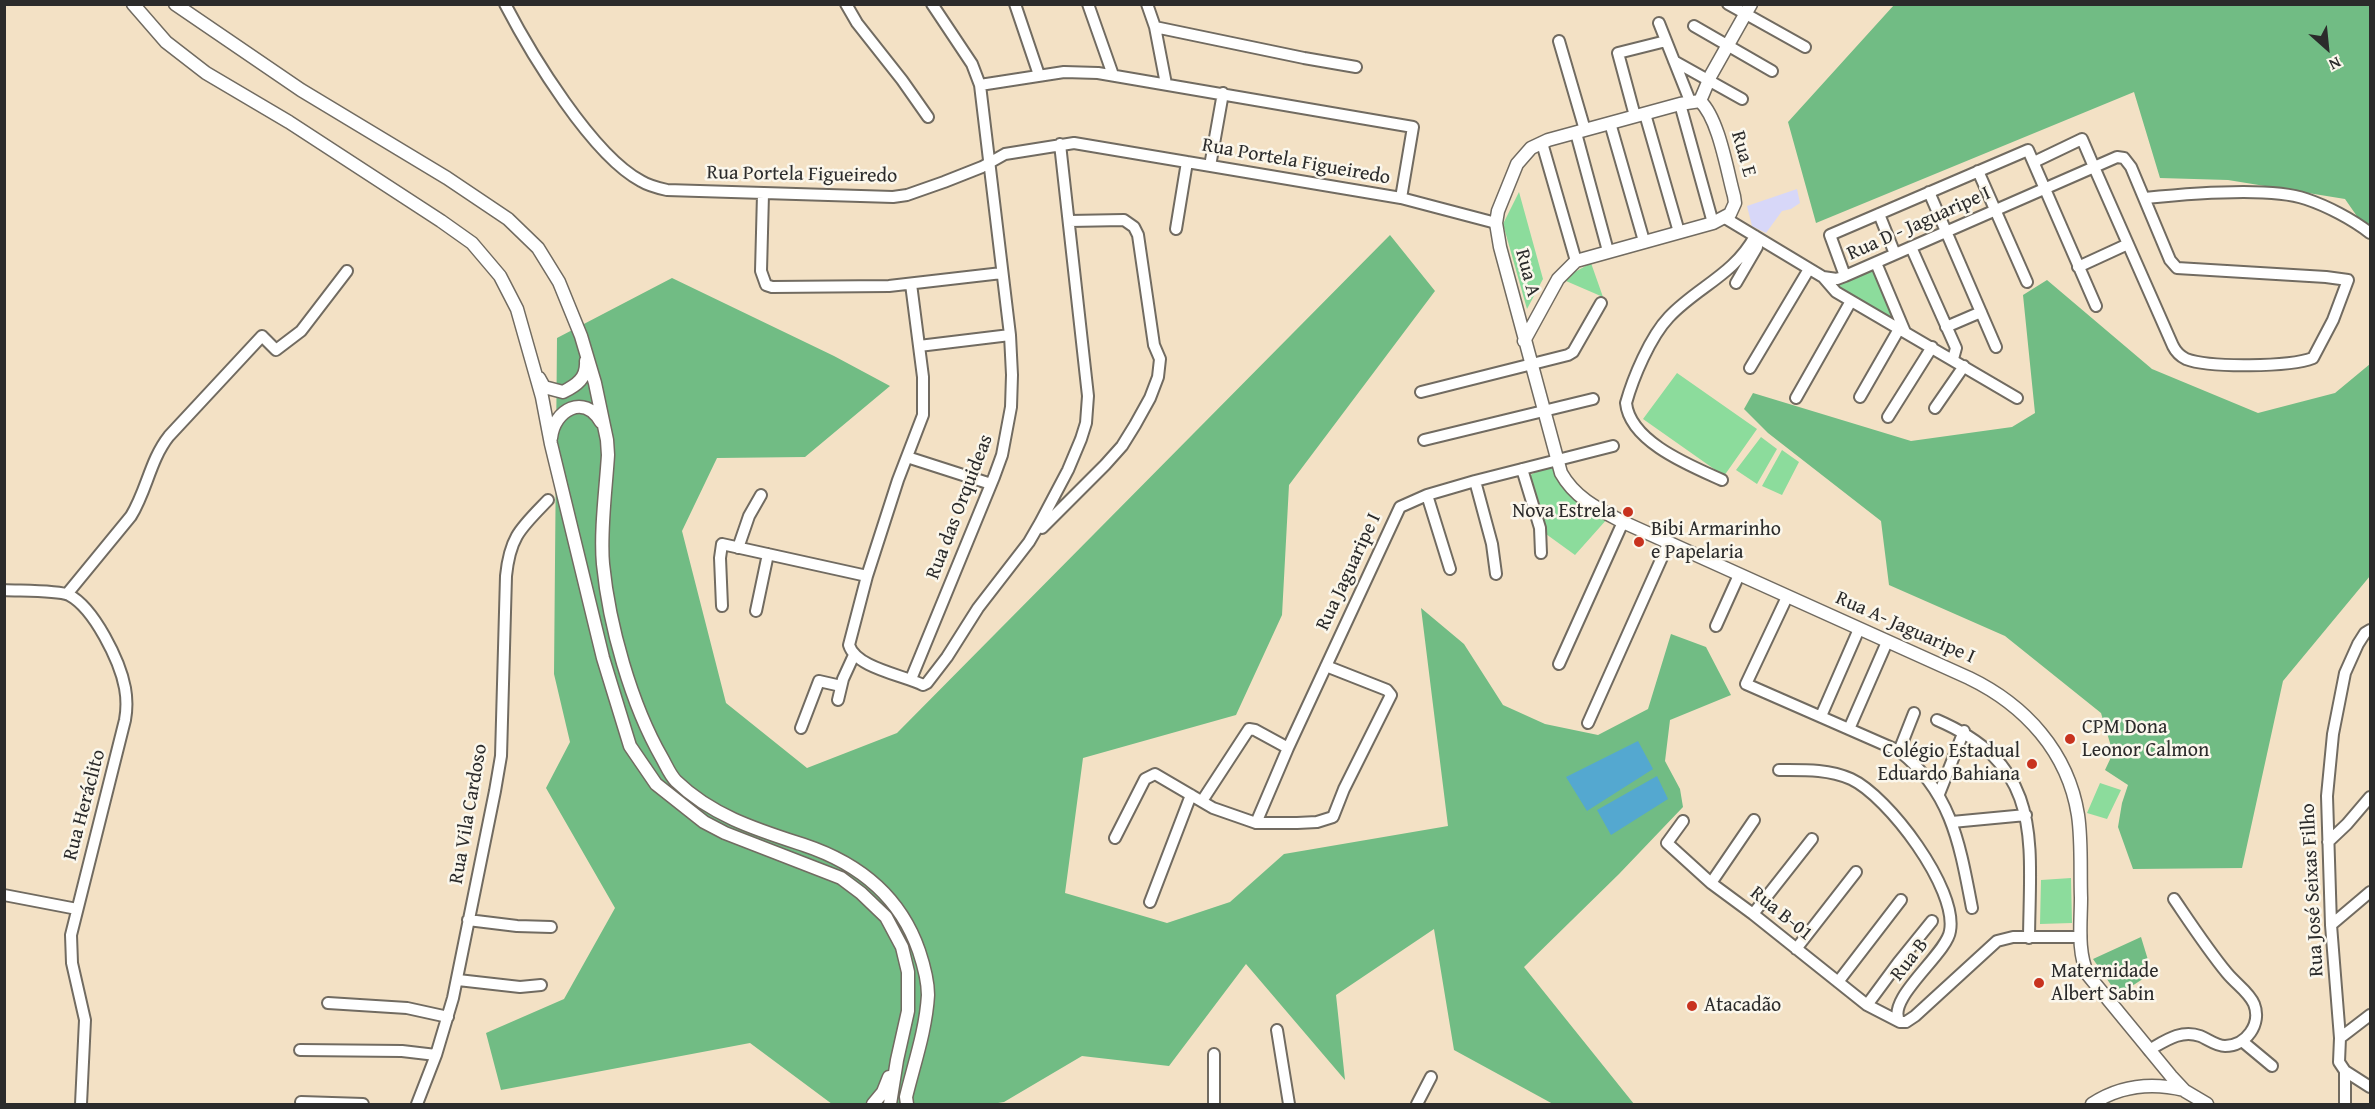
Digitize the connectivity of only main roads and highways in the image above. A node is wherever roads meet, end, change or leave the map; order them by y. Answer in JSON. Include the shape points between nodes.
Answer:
{"nodes":[{"id":1,"x":133,"y":4,"type":"edge"},
{"id":2,"x":176,"y":4,"type":"edge"},
{"id":3,"x":1749,"y":9,"type":"edge"},
{"id":4,"x":1690,"y":102,"type":"junction"},
{"id":5,"x":1576,"y":261,"type":"joint"},
{"id":6,"x":1524,"y":341,"type":"junction"},
{"id":7,"x":586,"y":351,"type":"junction"},
{"id":8,"x":532,"y":366,"type":"junction"},
{"id":9,"x":607,"y":440,"type":"junction"},
{"id":10,"x":551,"y":444,"type":"junction"},
{"id":11,"x":897,"y":1060,"type":"junction"},
{"id":12,"x":2185,"y":1091,"type":"junction"},
{"id":13,"x":873,"y":1104,"type":"edge"},
{"id":14,"x":890,"y":1104,"type":"edge"},
{"id":15,"x":906,"y":1104,"type":"edge"},
{"id":16,"x":2092,"y":1104,"type":"edge"},
{"id":17,"x":2206,"y":1104,"type":"edge"}],
"edges":[{"from":1,"to":8,"type":"main road","via":[[166,42],[206,73],[289,122],[472,243],[500,276],[513,301]]},
{"from":2,"to":7,"type":"main road","via":[[302,90],[508,219],[538,248],[559,282]]},
{"from":3,"to":4,"type":"main road","via":[[1709,80]]},
{"from":4,"to":5,"type":"main road","name":"Rua E","via":[[1712,120],[1734,196],[1733,209],[1719,220]]},
{"from":4,"to":6,"type":"main road","name":"Rua A","via":[[1542,143],[1531,148],[1517,164],[1496,223]]},
{"from":5,"to":6,"type":"main road","name":"Rua A","via":[[1558,279]]},
{"from":6,"to":12,"type":"main road","name":"Rua A- Jaguaripe I","via":[[1556,460],[1573,492],[1593,507],[1668,544],[1969,678],[2001,695],[2032,722],[2056,753],[2078,817],[2082,956],[2088,975]]},
{"from":7,"to":8,"type":"main road","via":[[583,378],[563,392],[544,387]]},
{"from":7,"to":9,"type":"main road"},
{"from":8,"to":10,"type":"main road"},
{"from":9,"to":10,"type":"main road","via":[[596,414],[579,406],[561,415],[553,426]]},
{"from":9,"to":15,"type":"main road","via":[[603,562],[611,611],[646,731],[674,779],[696,798],[759,831],[840,859],[886,894],[904,915],[926,969],[928,994]]},
{"from":10,"to":11,"type":"main road","via":[[603,658],[630,746],[657,784],[704,822],[841,878],[886,917],[902,947],[908,972],[908,1011]]},
{"from":11,"to":13,"type":"main road","via":[[883,1092]]},
{"from":11,"to":14,"type":"main road"},
{"from":12,"to":16,"type":"main road","via":[[2142,1085]]},
{"from":12,"to":17,"type":"main road"}]}
